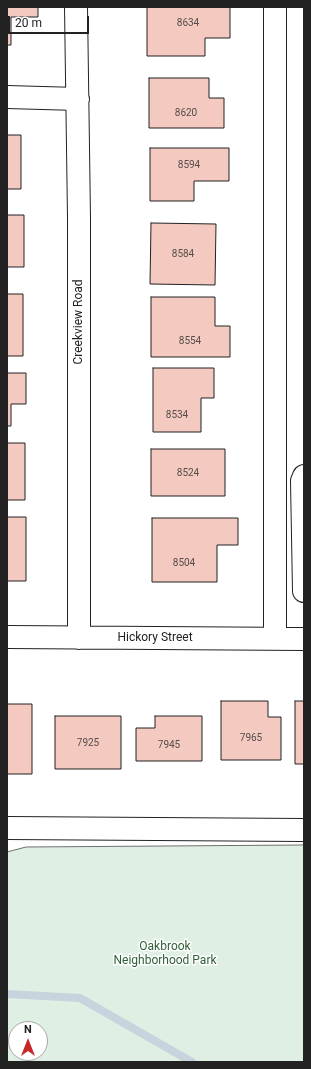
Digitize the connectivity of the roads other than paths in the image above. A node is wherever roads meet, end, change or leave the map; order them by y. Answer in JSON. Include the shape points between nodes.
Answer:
{"nodes":[{"id":1,"x":76,"y":7,"type":"edge"},
{"id":2,"x":275,"y":7,"type":"edge"},
{"id":3,"x":7,"y":97,"type":"edge"},
{"id":4,"x":78,"y":99,"type":"junction"},
{"id":5,"x":304,"y":476,"type":"edge"},
{"id":6,"x":304,"y":591,"type":"edge"},
{"id":7,"x":7,"y":637,"type":"edge"},
{"id":8,"x":79,"y":638,"type":"junction"},
{"id":9,"x":275,"y":639,"type":"junction"},
{"id":10,"x":304,"y":639,"type":"edge"},
{"id":11,"x":7,"y":828,"type":"edge"},
{"id":12,"x":304,"y":830,"type":"edge"}],
"edges":[{"from":1,"to":4,"type":"street","name":"Creekview Road"},
{"from":2,"to":9,"type":"street"},
{"from":3,"to":4,"type":"street"},
{"from":4,"to":8,"type":"street","name":"Creekview Road"},
{"from":5,"to":6,"type":"street"},
{"from":7,"to":8,"type":"street","name":"Hickory Street"},
{"from":8,"to":9,"type":"street","name":"Hickory Street"},
{"from":9,"to":10,"type":"street","name":"Hickory Street"},
{"from":11,"to":12,"type":"street"}]}
